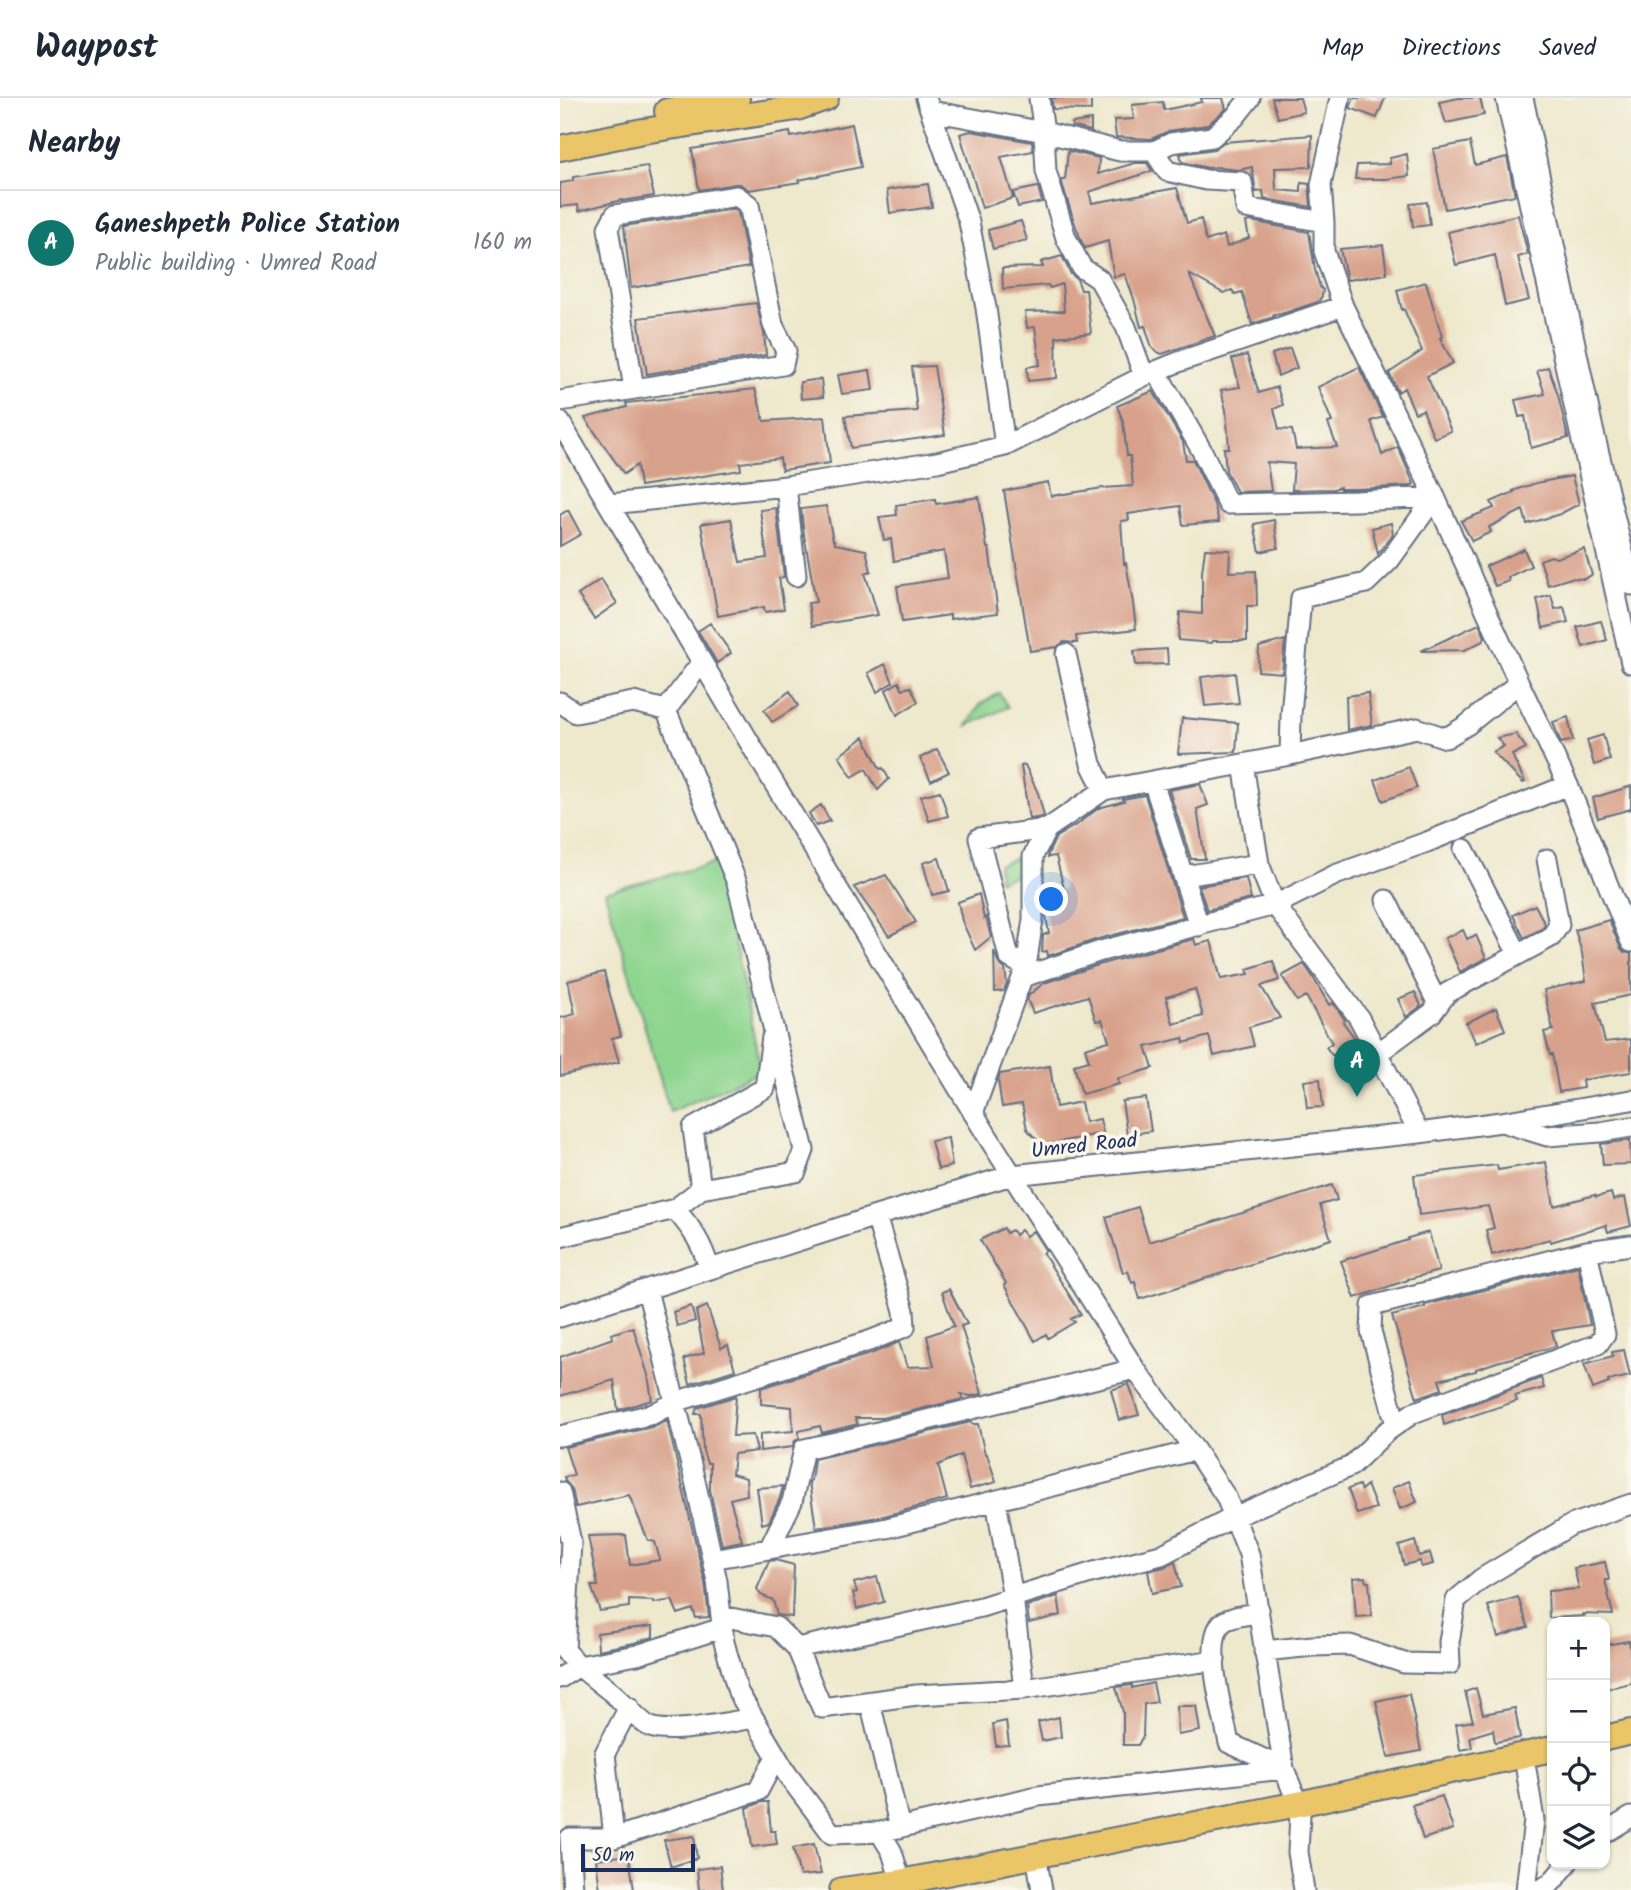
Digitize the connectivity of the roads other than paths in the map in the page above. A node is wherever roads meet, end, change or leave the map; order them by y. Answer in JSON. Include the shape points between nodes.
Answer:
{"nodes":[{"id":1,"x":737,"y":98,"type":"edge"},
{"id":2,"x":827,"y":98,"type":"edge"},
{"id":3,"x":1039,"y":98,"type":"edge"},
{"id":4,"x":1250,"y":98,"type":"edge"},
{"id":5,"x":1340,"y":98,"type":"edge"},
{"id":6,"x":1506,"y":98,"type":"edge"},
{"id":7,"x":1523,"y":98,"type":"edge"},
{"id":8,"x":697,"y":102,"type":"edge"},
{"id":9,"x":929,"y":104,"type":"edge"},
{"id":10,"x":560,"y":131,"type":"edge"},
{"id":11,"x":1044,"y":132,"type":"junction"},
{"id":12,"x":560,"y":148,"type":"edge"},
{"id":13,"x":1154,"y":151,"type":"junction"},
{"id":14,"x":1324,"y":222,"type":"junction"},
{"id":15,"x":1343,"y":306,"type":"junction"},
{"id":16,"x":1150,"y":374,"type":"junction"},
{"id":17,"x":634,"y":389,"type":"junction"},
{"id":18,"x":560,"y":401,"type":"edge"},
{"id":19,"x":560,"y":422,"type":"edge"},
{"id":20,"x":1004,"y":446,"type":"junction"},
{"id":21,"x":786,"y":486,"type":"junction"},
{"id":22,"x":1435,"y":496,"type":"junction"},
{"id":23,"x":610,"y":504,"type":"junction"},
{"id":24,"x":796,"y":576,"type":"dead end"},
{"id":25,"x":1631,"y":585,"type":"edge"},
{"id":26,"x":1066,"y":654,"type":"dead end"},
{"id":27,"x":1631,"y":663,"type":"edge"},
{"id":28,"x":698,"y":667,"type":"dead end"},
{"id":29,"x":1519,"y":683,"type":"junction"},
{"id":30,"x":560,"y":702,"type":"edge"},
{"id":31,"x":666,"y":710,"type":"junction"},
{"id":32,"x":1290,"y":755,"type":"junction"},
{"id":33,"x":1243,"y":764,"type":"junction"},
{"id":34,"x":1153,"y":780,"type":"junction"},
{"id":35,"x":1567,"y":785,"type":"junction"},
{"id":36,"x":1104,"y":790,"type":"junction"},
{"id":37,"x":1047,"y":829,"type":"junction"},
{"id":38,"x":1464,"y":849,"type":"dead end"},
{"id":39,"x":1547,"y":859,"type":"dead end"},
{"id":40,"x":1259,"y":864,"type":"junction"},
{"id":41,"x":1184,"y":876,"type":"junction"},
{"id":42,"x":1386,"y":900,"type":"dead end"},
{"id":43,"x":1275,"y":905,"type":"junction"},
{"id":44,"x":1199,"y":926,"type":"junction"},
{"id":45,"x":1631,"y":942,"type":"edge"},
{"id":46,"x":1518,"y":954,"type":"junction"},
{"id":47,"x":1025,"y":972,"type":"junction"},
{"id":48,"x":1438,"y":1004,"type":"junction"},
{"id":49,"x":773,"y":1026,"type":"junction"},
{"id":50,"x":1378,"y":1053,"type":"junction"},
{"id":51,"x":1631,"y":1100,"type":"edge"},
{"id":52,"x":973,"y":1113,"type":"junction"},
{"id":53,"x":1501,"y":1122,"type":"junction"},
{"id":54,"x":1631,"y":1127,"type":"edge"},
{"id":55,"x":1419,"y":1133,"type":"junction"},
{"id":56,"x":1012,"y":1175,"type":"junction"},
{"id":57,"x":701,"y":1189,"type":"junction"},
{"id":58,"x":675,"y":1209,"type":"junction"},
{"id":59,"x":876,"y":1216,"type":"junction"},
{"id":60,"x":560,"y":1237,"type":"edge"},
{"id":61,"x":1631,"y":1245,"type":"edge"},
{"id":62,"x":1587,"y":1251,"type":"junction"},
{"id":63,"x":709,"y":1268,"type":"junction"},
{"id":64,"x":647,"y":1290,"type":"junction"},
{"id":65,"x":560,"y":1317,"type":"edge"},
{"id":66,"x":1135,"y":1369,"type":"junction"},
{"id":67,"x":675,"y":1402,"type":"junction"},
{"id":68,"x":1396,"y":1425,"type":"junction"},
{"id":69,"x":560,"y":1436,"type":"edge"},
{"id":70,"x":1195,"y":1450,"type":"junction"},
{"id":71,"x":560,"y":1492,"type":"edge"},
{"id":72,"x":996,"y":1501,"type":"junction"},
{"id":73,"x":1631,"y":1504,"type":"edge"},
{"id":74,"x":1234,"y":1517,"type":"junction"},
{"id":75,"x":769,"y":1549,"type":"junction"},
{"id":76,"x":712,"y":1559,"type":"junction"},
{"id":77,"x":1013,"y":1597,"type":"junction"},
{"id":78,"x":1258,"y":1613,"type":"junction"},
{"id":79,"x":722,"y":1622,"type":"junction"},
{"id":80,"x":563,"y":1646,"type":"edge"},
{"id":81,"x":797,"y":1648,"type":"junction"},
{"id":82,"x":1264,"y":1651,"type":"junction"},
{"id":83,"x":1214,"y":1660,"type":"junction"},
{"id":84,"x":579,"y":1666,"type":"junction"},
{"id":85,"x":560,"y":1678,"type":"edge"},
{"id":86,"x":1024,"y":1689,"type":"junction"},
{"id":87,"x":870,"y":1702,"type":"junction"},
{"id":88,"x":629,"y":1707,"type":"junction"},
{"id":89,"x":753,"y":1718,"type":"junction"},
{"id":90,"x":1631,"y":1732,"type":"edge"},
{"id":91,"x":1610,"y":1737,"type":"edge"},
{"id":92,"x":1631,"y":1747,"type":"edge"},
{"id":93,"x":1547,"y":1750,"type":"edge"},
{"id":94,"x":1610,"y":1751,"type":"edge"},
{"id":95,"x":776,"y":1757,"type":"junction"},
{"id":96,"x":1547,"y":1764,"type":"edge"},
{"id":97,"x":1284,"y":1769,"type":"junction"},
{"id":98,"x":1526,"y":1769,"type":"junction"},
{"id":99,"x":1299,"y":1809,"type":"junction"},
{"id":100,"x":1631,"y":1817,"type":"edge"},
{"id":101,"x":900,"y":1828,"type":"junction"},
{"id":102,"x":1610,"y":1830,"type":"edge"},
{"id":103,"x":880,"y":1832,"type":"junction"},
{"id":104,"x":614,"y":1838,"type":"junction"},
{"id":105,"x":1563,"y":1869,"type":"edge"},
{"id":106,"x":1039,"y":1872,"type":"edge"},
{"id":107,"x":905,"y":1886,"type":"edge"},
{"id":108,"x":573,"y":1890,"type":"edge"},
{"id":109,"x":842,"y":1890,"type":"edge"},
{"id":110,"x":933,"y":1890,"type":"edge"},
{"id":111,"x":1304,"y":1890,"type":"edge"},
{"id":112,"x":1526,"y":1890,"type":"edge"},
{"id":113,"x":1541,"y":1890,"type":"edge"}],
"edges":[{"from":1,"to":8,"type":"main road"},
{"from":2,"to":12,"type":"main road","via":[[797,108]]},
{"from":3,"to":11,"type":"street"},
{"from":4,"to":13,"type":"street","via":[[1212,137],[1171,143]]},
{"from":5,"to":14,"type":"street","via":[[1321,185]]},
{"from":6,"to":27,"type":"street"},
{"from":7,"to":25,"type":"street"},
{"from":8,"to":10,"type":"main road"},
{"from":9,"to":11,"type":"street"},
{"from":9,"to":20,"type":"street","via":[[969,222],[986,308]]},
{"from":11,"to":13,"type":"street","via":[[1120,151]]},
{"from":11,"to":16,"type":"street","via":[[1046,171],[1066,238],[1082,268],[1099,279]]},
{"from":13,"to":14,"type":"street","via":[[1167,171],[1242,182],[1246,208]]},
{"from":14,"to":15,"type":"street","via":[[1324,251]]},
{"from":15,"to":16,"type":"street"},
{"from":15,"to":22,"type":"street"},
{"from":16,"to":20,"type":"street"},
{"from":16,"to":22,"type":"street","via":[[1202,451],[1228,503]]},
{"from":17,"to":17,"type":"street","via":[[783,365],[786,351],[773,325],[749,205],[737,197],[615,215],[608,228]]},
{"from":17,"to":18,"type":"street"},
{"from":19,"to":23,"type":"street"},
{"from":20,"to":21,"type":"street","via":[[937,462]]},
{"from":21,"to":23,"type":"street"},
{"from":21,"to":24,"type":"street"},
{"from":22,"to":29,"type":"street"},
{"from":22,"to":32,"type":"street","via":[[1389,561],[1366,583],[1301,598]]},
{"from":23,"to":52,"type":"street"},
{"from":26,"to":36,"type":"street","via":[[1091,764]]},
{"from":28,"to":31,"type":"street"},
{"from":29,"to":32,"type":"street","via":[[1446,738],[1417,728]]},
{"from":29,"to":35,"type":"street"},
{"from":30,"to":31,"type":"street","via":[[576,713],[633,702]]},
{"from":31,"to":49,"type":"street","via":[[737,883]]},
{"from":32,"to":33,"type":"street"},
{"from":33,"to":34,"type":"street"},
{"from":33,"to":40,"type":"street"},
{"from":34,"to":36,"type":"street"},
{"from":34,"to":41,"type":"street"},
{"from":35,"to":43,"type":"street","via":[[1335,875]]},
{"from":35,"to":45,"type":"street"},
{"from":36,"to":37,"type":"street"},
{"from":37,"to":47,"type":"street","via":[[1033,856],[1033,919]]},
{"from":37,"to":47,"type":"street","via":[[979,838],[1009,957]]},
{"from":38,"to":46,"type":"street"},
{"from":39,"to":46,"type":"street","via":[[1559,925],[1551,937]]},
{"from":40,"to":41,"type":"street"},
{"from":40,"to":43,"type":"street"},
{"from":41,"to":44,"type":"street"},
{"from":42,"to":48,"type":"street"},
{"from":43,"to":44,"type":"street"},
{"from":43,"to":50,"type":"street","via":[[1359,1018]]},
{"from":44,"to":47,"type":"street"},
{"from":46,"to":48,"type":"street","via":[[1447,993]]},
{"from":47,"to":52,"type":"street"},
{"from":48,"to":50,"type":"street"},
{"from":49,"to":57,"type":"street","via":[[765,1088],[693,1128]]},
{"from":49,"to":57,"type":"street","via":[[804,1150],[796,1172]]},
{"from":50,"to":55,"type":"street"},
{"from":51,"to":53,"type":"street","name":"Umred Road"},
{"from":52,"to":56,"type":"street"},
{"from":53,"to":54,"type":"street","via":[[1547,1136]]},
{"from":53,"to":55,"type":"street","name":"Umred Road"},
{"from":55,"to":56,"type":"street","name":"Umred Road"},
{"from":56,"to":59,"type":"street","name":"Umred Road"},
{"from":56,"to":66,"type":"street"},
{"from":57,"to":58,"type":"street"},
{"from":58,"to":60,"type":"street"},
{"from":58,"to":63,"type":"street","via":[[691,1227]]},
{"from":59,"to":63,"type":"street","name":"Umred Road"},
{"from":59,"to":67,"type":"street","via":[[905,1327]]},
{"from":61,"to":62,"type":"street"},
{"from":62,"to":68,"type":"street","via":[[1605,1334],[1598,1344],[1413,1413]]},
{"from":62,"to":68,"type":"street","via":[[1372,1306],[1371,1331]]},
{"from":63,"to":64,"type":"street","name":"Umred Road"},
{"from":64,"to":65,"type":"street","name":"Umred Road"},
{"from":64,"to":67,"type":"street"},
{"from":66,"to":70,"type":"street"},
{"from":66,"to":75,"type":"street","via":[[804,1448],[792,1502]]},
{"from":67,"to":69,"type":"street","via":[[653,1414]]},
{"from":67,"to":76,"type":"street"},
{"from":68,"to":74,"type":"street","via":[[1351,1466]]},
{"from":70,"to":72,"type":"street"},
{"from":70,"to":74,"type":"street"},
{"from":71,"to":80,"type":"street","via":[[571,1542]]},
{"from":72,"to":75,"type":"street","via":[[887,1528]]},
{"from":72,"to":77,"type":"street"},
{"from":73,"to":82,"type":"street","via":[[1571,1525],[1481,1579],[1455,1600],[1450,1664],[1404,1663],[1350,1645]]},
{"from":74,"to":77,"type":"street","via":[[1161,1555]]},
{"from":74,"to":78,"type":"street","via":[[1248,1554]]},
{"from":75,"to":76,"type":"street"},
{"from":76,"to":79,"type":"street"},
{"from":77,"to":81,"type":"street"},
{"from":77,"to":86,"type":"street"},
{"from":78,"to":82,"type":"street"},
{"from":78,"to":83,"type":"street","via":[[1221,1625]]},
{"from":79,"to":81,"type":"street","via":[[776,1626]]},
{"from":79,"to":84,"type":"street","via":[[638,1655]]},
{"from":79,"to":89,"type":"street","via":[[738,1692]]},
{"from":80,"to":84,"type":"street"},
{"from":81,"to":87,"type":"street","via":[[822,1708]]},
{"from":82,"to":97,"type":"street"},
{"from":83,"to":86,"type":"street"},
{"from":83,"to":97,"type":"street","via":[[1228,1743]]},
{"from":84,"to":85,"type":"street"},
{"from":84,"to":88,"type":"street"},
{"from":86,"to":87,"type":"street"},
{"from":87,"to":101,"type":"street"},
{"from":88,"to":89,"type":"street","via":[[650,1727],[679,1729]]},
{"from":88,"to":104,"type":"street","via":[[605,1753]]},
{"from":89,"to":95,"type":"street"},
{"from":90,"to":91,"type":"main road"},
{"from":92,"to":94,"type":"main road"},
{"from":93,"to":99,"type":"main road"},
{"from":95,"to":103,"type":"street","via":[[832,1835]]},
{"from":95,"to":104,"type":"street","via":[[758,1791]]},
{"from":96,"to":98,"type":"main road"},
{"from":97,"to":99,"type":"street"},
{"from":97,"to":101,"type":"street","via":[[1038,1796]]},
{"from":98,"to":99,"type":"main road"},
{"from":98,"to":112,"type":"street","via":[[1534,1820]]},
{"from":99,"to":106,"type":"main road"},
{"from":99,"to":111,"type":"street","via":[[1298,1852]]},
{"from":100,"to":102,"type":"street"},
{"from":101,"to":103,"type":"street"},
{"from":103,"to":107,"type":"street"},
{"from":104,"to":108,"type":"street","via":[[570,1838]]},
{"from":105,"to":113,"type":"street"},
{"from":106,"to":107,"type":"main road"},
{"from":106,"to":110,"type":"main road"},
{"from":107,"to":109,"type":"main road"}]}
